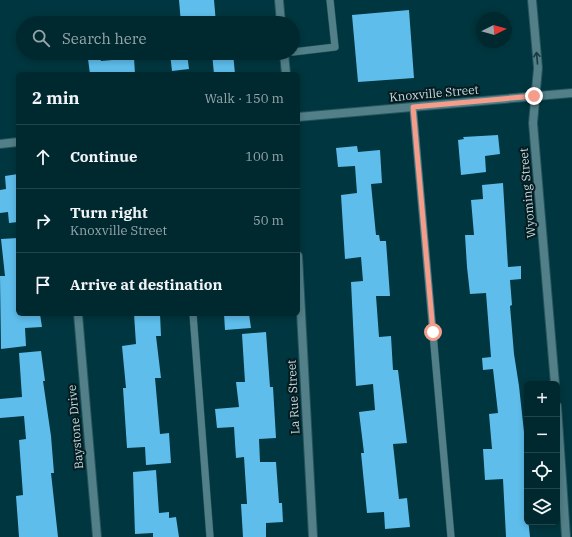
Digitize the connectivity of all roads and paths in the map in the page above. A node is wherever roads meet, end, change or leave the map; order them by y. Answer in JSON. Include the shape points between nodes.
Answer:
{"nodes":[{"id":1,"x":279,"y":0,"type":"edge"},
{"id":2,"x":330,"y":0,"type":"edge"},
{"id":3,"x":532,"y":0,"type":"edge"},
{"id":4,"x":280,"y":16,"type":"edge"},
{"id":5,"x":300,"y":51,"type":"edge"},
{"id":6,"x":285,"y":60,"type":"edge"},
{"id":7,"x":286,"y":72,"type":"edge"},
{"id":8,"x":572,"y":93,"type":"edge"},
{"id":9,"x":534,"y":96,"type":"junction"},
{"id":10,"x":413,"y":107,"type":"junction"},
{"id":11,"x":300,"y":117,"type":"edge"},
{"id":12,"x":16,"y":142,"type":"edge"},
{"id":13,"x":0,"y":144,"type":"edge"},
{"id":14,"x":300,"y":293,"type":"edge"},
{"id":15,"x":78,"y":316,"type":"edge"},
{"id":16,"x":192,"y":316,"type":"edge"},
{"id":17,"x":555,"y":381,"type":"edge"},
{"id":18,"x":558,"y":417,"type":"edge"},
{"id":19,"x":96,"y":537,"type":"edge"},
{"id":20,"x":210,"y":537,"type":"edge"},
{"id":21,"x":313,"y":537,"type":"edge"},
{"id":22,"x":450,"y":537,"type":"edge"},
{"id":23,"x":566,"y":537,"type":"edge"}],
"edges":[{"from":1,"to":4,"type":"street"},
{"from":2,"to":5,"type":"lane","via":[[335,47]]},
{"from":9,"to":3,"type":"street","name":"Wyoming Street","one_way":true,"via":[[538,68]]},
{"from":6,"to":7,"type":"street"},
{"from":8,"to":9,"type":"street","name":"Knoxville Street"},
{"from":9,"to":10,"type":"street","name":"Knoxville Street"},
{"from":9,"to":17,"type":"street","name":"Wyoming Street","via":[[533,123]]},
{"from":10,"to":11,"type":"street","name":"Knoxville Street"},
{"from":10,"to":22,"type":"lane"},
{"from":12,"to":13,"type":"street"},
{"from":14,"to":21,"type":"street","name":"La Rue Street"},
{"from":15,"to":19,"type":"street","name":"Baystone Drive"},
{"from":16,"to":20,"type":"lane"},
{"from":18,"to":23,"type":"street"}]}
